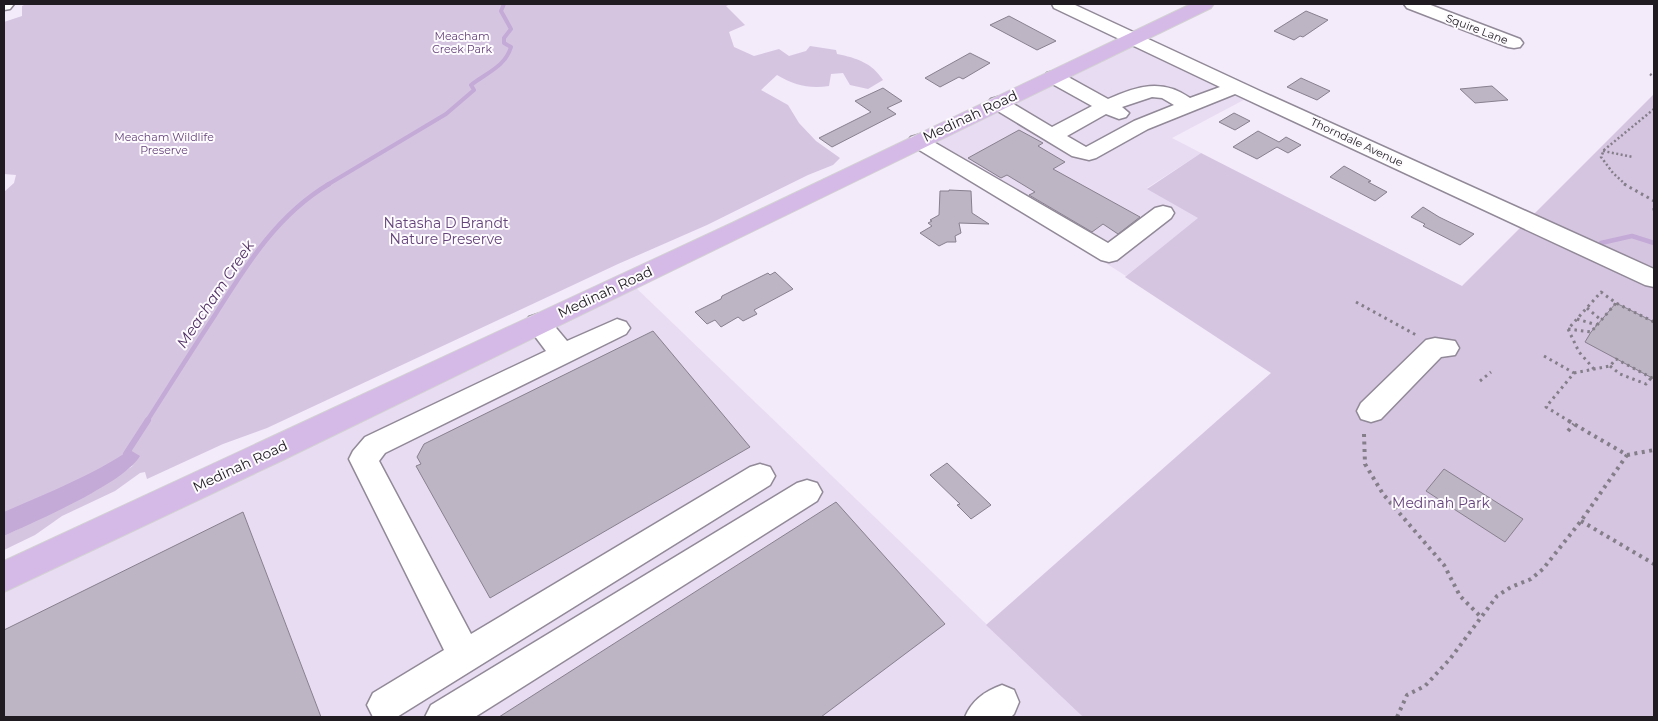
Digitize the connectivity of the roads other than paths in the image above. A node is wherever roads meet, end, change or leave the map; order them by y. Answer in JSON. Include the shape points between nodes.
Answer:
{"nodes":[{"id":1,"x":1060,"y":4,"type":"edge"},
{"id":2,"x":1205,"y":4,"type":"edge"},
{"id":3,"x":1412,"y":4,"type":"edge"},
{"id":4,"x":1135,"y":38,"type":"junction"},
{"id":5,"x":1514,"y":43,"type":"dead end"},
{"id":6,"x":1054,"y":77,"type":"junction"},
{"id":7,"x":1236,"y":86,"type":"junction"},
{"id":8,"x":998,"y":103,"type":"junction"},
{"id":9,"x":1106,"y":106,"type":"junction"},
{"id":10,"x":1188,"y":106,"type":"junction"},
{"id":11,"x":1141,"y":125,"type":"junction"},
{"id":12,"x":1052,"y":136,"type":"junction"},
{"id":13,"x":918,"y":141,"type":"junction"},
{"id":14,"x":1079,"y":152,"type":"joint"},
{"id":15,"x":1163,"y":213,"type":"dead end"},
{"id":16,"x":1654,"y":279,"type":"edge"},
{"id":17,"x":538,"y":323,"type":"junction"},
{"id":18,"x":617,"y":328,"type":"dead end"},
{"id":19,"x":1441,"y":347,"type":"road end"},
{"id":20,"x":562,"y":354,"type":"junction"},
{"id":21,"x":1367,"y":422,"type":"road end"},
{"id":22,"x":760,"y":476,"type":"dead end"},
{"id":23,"x":807,"y":492,"type":"dead end"},
{"id":24,"x":4,"y":577,"type":"edge"},
{"id":25,"x":465,"y":656,"type":"junction"},
{"id":26,"x":385,"y":705,"type":"dead end"},
{"id":27,"x":443,"y":717,"type":"edge"}],
"edges":[{"from":1,"to":4,"type":"street","name":"Thorndale Avenue"},
{"from":2,"to":4,"type":"main road","name":"Medinah Road"},
{"from":3,"to":5,"type":"street","name":"Squire Lane"},
{"from":4,"to":6,"type":"main road","name":"Medinah Road"},
{"from":4,"to":7,"type":"street","name":"Thorndale Avenue"},
{"from":6,"to":8,"type":"main road","name":"Medinah Road"},
{"from":6,"to":9,"type":"street"},
{"from":7,"to":10,"type":"street"},
{"from":7,"to":16,"type":"street","name":"Thorndale Avenue"},
{"from":8,"to":12,"type":"lane"},
{"from":8,"to":13,"type":"main road","name":"Medinah Road"},
{"from":9,"to":10,"type":"street","via":[[1153,91],[1165,92]]},
{"from":9,"to":11,"type":"street"},
{"from":9,"to":12,"type":"street"},
{"from":10,"to":11,"type":"street"},
{"from":11,"to":14,"type":"street","via":[[1089,154]]},
{"from":12,"to":14,"type":"lane"},
{"from":13,"to":15,"type":"street","via":[[1109,254]]},
{"from":13,"to":17,"type":"main road","name":"Medinah Road"},
{"from":17,"to":20,"type":"street"},
{"from":17,"to":24,"type":"main road","name":"Medinah Road"},
{"from":18,"to":20,"type":"street"},
{"from":19,"to":21,"type":"street"},
{"from":20,"to":25,"type":"street","via":[[375,445],[363,459]]},
{"from":22,"to":25,"type":"street"},
{"from":23,"to":27,"type":"street"},
{"from":25,"to":26,"type":"street"}]}
